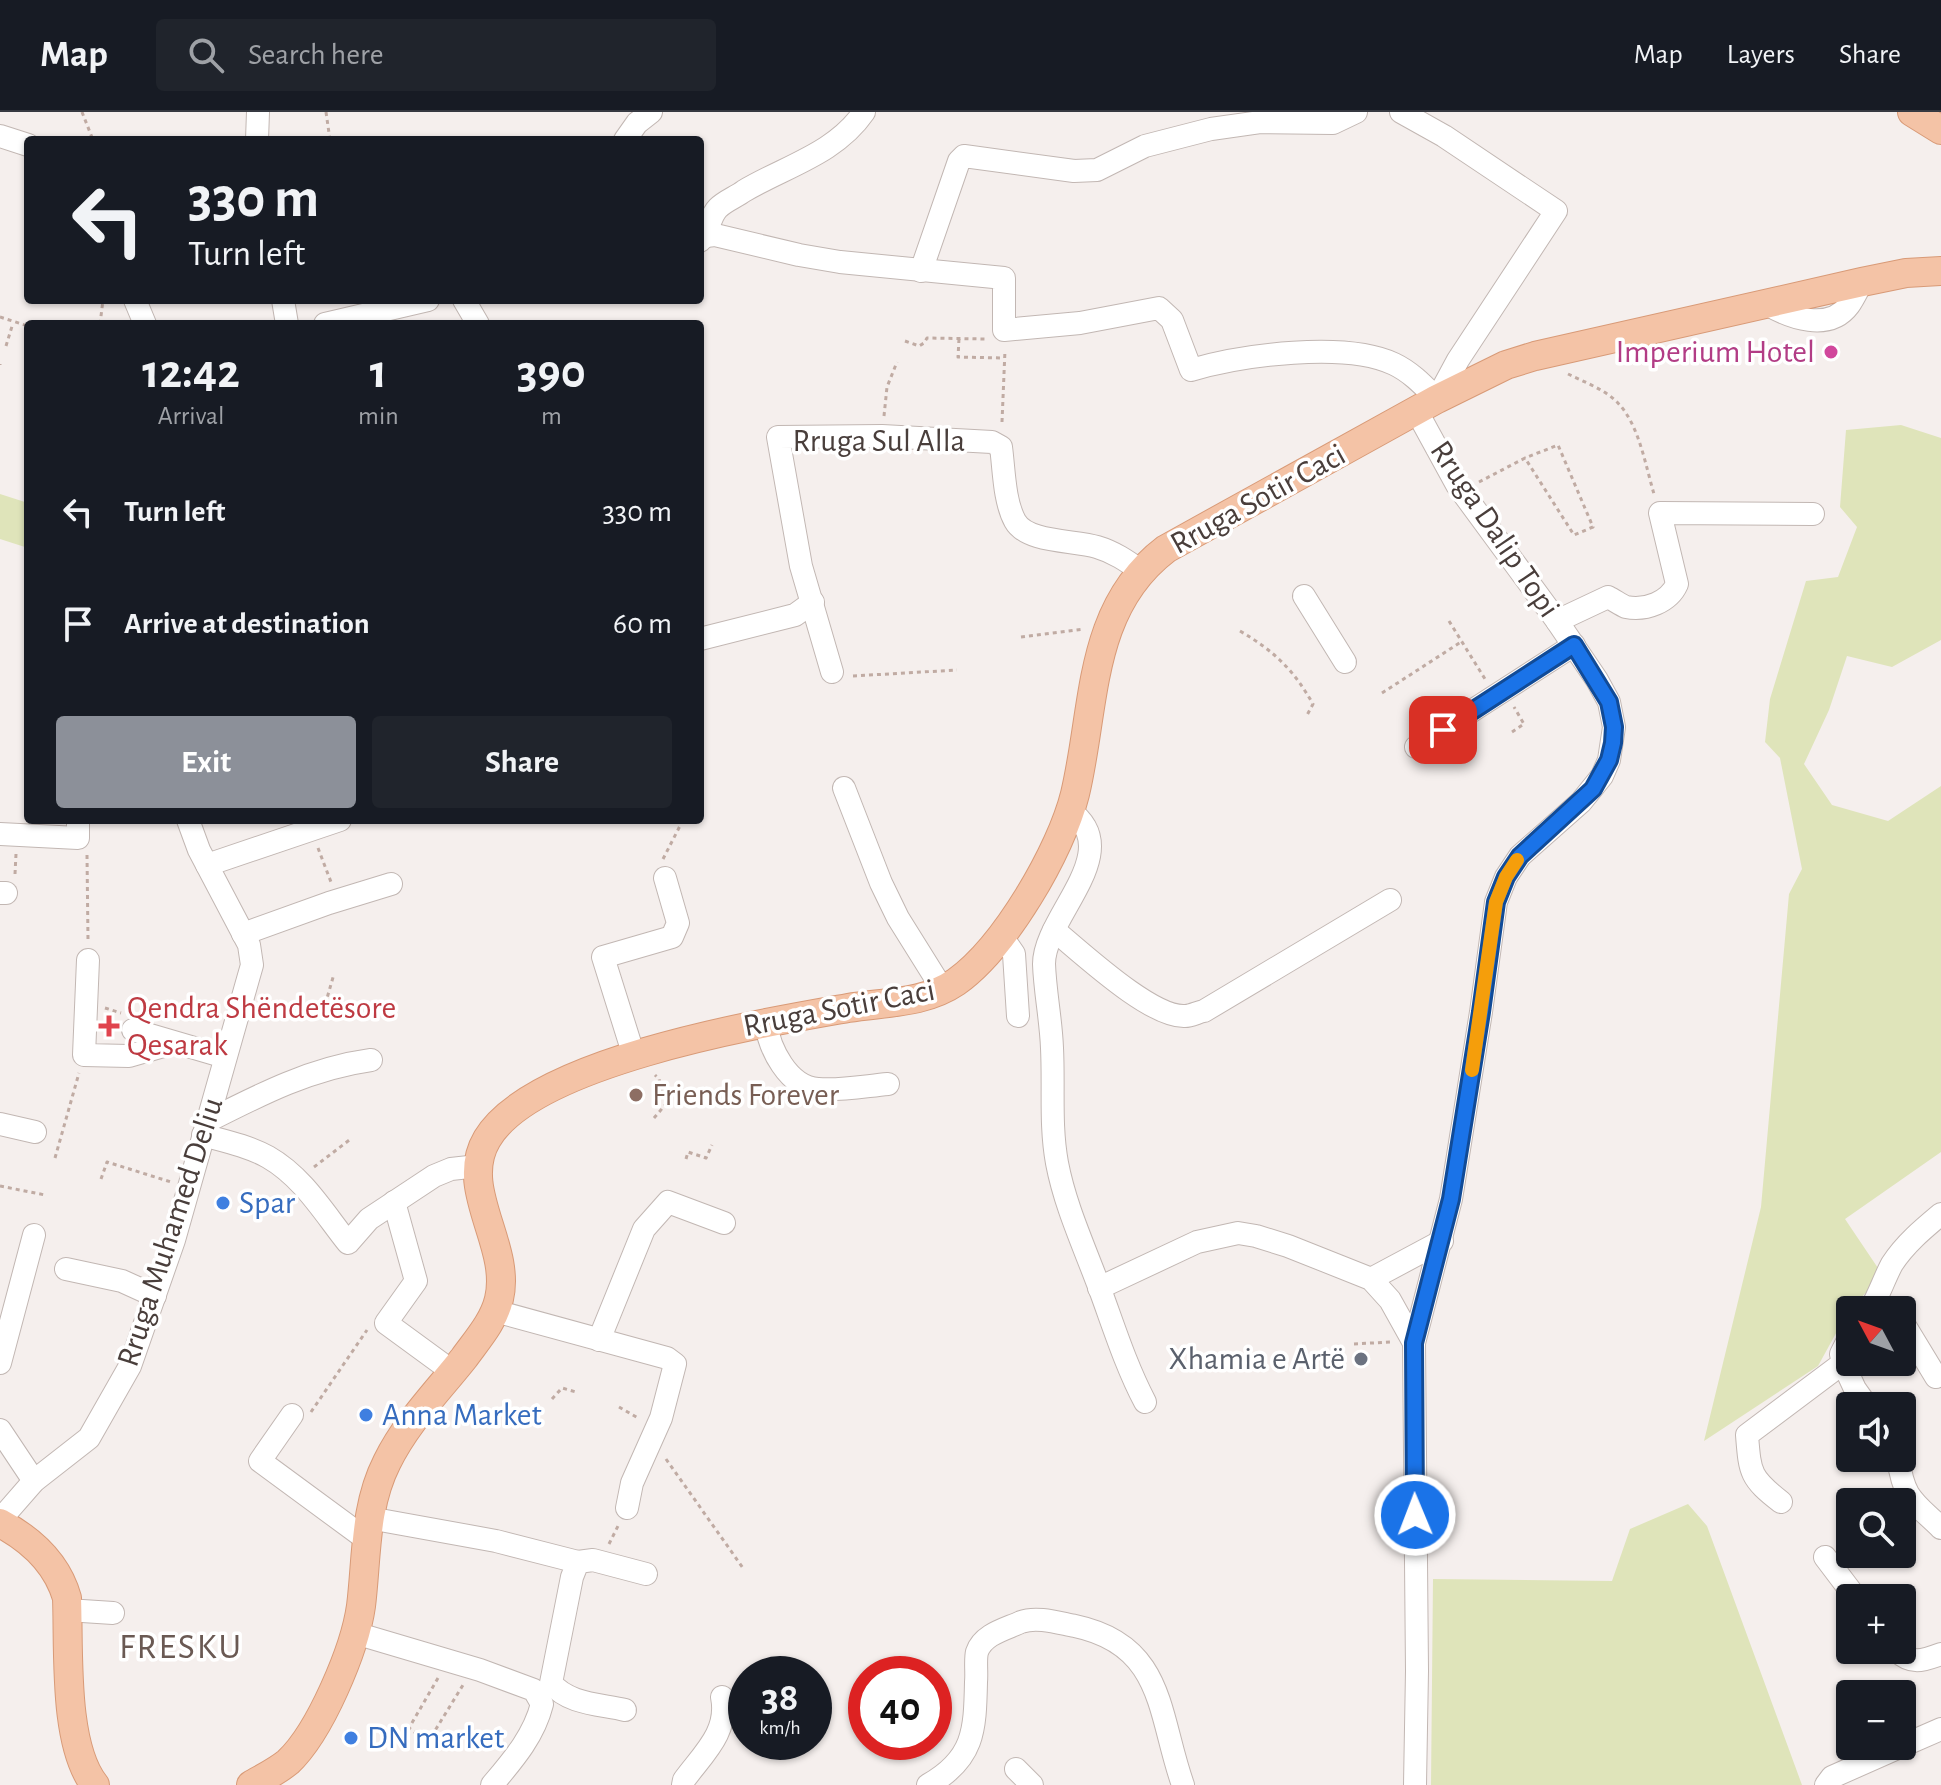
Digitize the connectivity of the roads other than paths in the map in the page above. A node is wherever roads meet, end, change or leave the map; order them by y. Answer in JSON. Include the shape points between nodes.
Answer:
{"nodes":[{"id":1,"x":651,"y":112,"type":"edge"},
{"id":2,"x":864,"y":112,"type":"edge"},
{"id":3,"x":1356,"y":112,"type":"edge"},
{"id":4,"x":1401,"y":112,"type":"edge"},
{"id":5,"x":1912,"y":112,"type":"edge"},
{"id":6,"x":263,"y":113,"type":"edge"},
{"id":7,"x":1941,"y":130,"type":"edge"},
{"id":8,"x":0,"y":136,"type":"edge"},
{"id":9,"x":258,"y":136,"type":"edge"},
{"id":10,"x":628,"y":136,"type":"edge"},
{"id":11,"x":24,"y":144,"type":"edge"},
{"id":12,"x":704,"y":236,"type":"edge"},
{"id":13,"x":704,"y":238,"type":"edge"},
{"id":14,"x":1941,"y":271,"type":"edge"},
{"id":15,"x":914,"y":277,"type":"junction"},
{"id":16,"x":411,"y":304,"type":"edge"},
{"id":17,"x":342,"y":320,"type":"edge"},
{"id":18,"x":1427,"y":405,"type":"junction"},
{"id":19,"x":1813,"y":514,"type":"dead end"},
{"id":20,"x":1141,"y":571,"type":"junction"},
{"id":21,"x":1304,"y":596,"type":"dead end"},
{"id":22,"x":813,"y":602,"type":"junction"},
{"id":23,"x":1557,"y":621,"type":"junction"},
{"id":24,"x":704,"y":638,"type":"edge"},
{"id":25,"x":1574,"y":645,"type":"junction"},
{"id":26,"x":1345,"y":662,"type":"dead end"},
{"id":27,"x":832,"y":672,"type":"road end"},
{"id":28,"x":1416,"y":747,"type":"dead end"},
{"id":29,"x":844,"y":788,"type":"dead end"},
{"id":30,"x":1070,"y":811,"type":"junction"},
{"id":31,"x":190,"y":824,"type":"edge"},
{"id":32,"x":328,"y":824,"type":"edge"},
{"id":33,"x":78,"y":829,"type":"edge"},
{"id":34,"x":8,"y":840,"type":"edge"},
{"id":35,"x":207,"y":865,"type":"junction"},
{"id":36,"x":663,"y":870,"type":"road end"},
{"id":37,"x":391,"y":884,"type":"dead end"},
{"id":38,"x":1390,"y":900,"type":"dead end"},
{"id":39,"x":1054,"y":930,"type":"junction"},
{"id":40,"x":243,"y":934,"type":"junction"},
{"id":41,"x":1001,"y":935,"type":"junction"},
{"id":42,"x":88,"y":960,"type":"road end"},
{"id":43,"x":943,"y":990,"type":"junction"},
{"id":44,"x":1018,"y":1016,"type":"dead end"},
{"id":45,"x":766,"y":1023,"type":"junction"},
{"id":46,"x":133,"y":1030,"type":"road end"},
{"id":47,"x":174,"y":1043,"type":"junction"},
{"id":48,"x":634,"y":1056,"type":"junction"},
{"id":49,"x":225,"y":1057,"type":"junction"},
{"id":50,"x":371,"y":1060,"type":"dead end"},
{"id":51,"x":888,"y":1084,"type":"dead end"},
{"id":52,"x":0,"y":1124,"type":"edge"},
{"id":53,"x":206,"y":1128,"type":"junction"},
{"id":54,"x":35,"y":1132,"type":"dead end"},
{"id":55,"x":478,"y":1166,"type":"junction"},
{"id":56,"x":394,"y":1202,"type":"junction"},
{"id":57,"x":1941,"y":1214,"type":"edge"},
{"id":58,"x":724,"y":1223,"type":"dead end"},
{"id":59,"x":34,"y":1235,"type":"dead end"},
{"id":60,"x":1442,"y":1241,"type":"junction"},
{"id":61,"x":66,"y":1269,"type":"dead end"},
{"id":62,"x":1371,"y":1279,"type":"junction"},
{"id":63,"x":1099,"y":1288,"type":"junction"},
{"id":64,"x":1882,"y":1289,"type":"junction"},
{"id":65,"x":155,"y":1296,"type":"junction"},
{"id":66,"x":1878,"y":1296,"type":"edge"},
{"id":67,"x":1886,"y":1296,"type":"edge"},
{"id":68,"x":495,"y":1311,"type":"junction"},
{"id":69,"x":599,"y":1340,"type":"junction"},
{"id":70,"x":1414,"y":1343,"type":"junction"},
{"id":71,"x":1916,"y":1344,"type":"edge"},
{"id":72,"x":0,"y":1363,"type":"edge"},
{"id":73,"x":1836,"y":1368,"type":"edge"},
{"id":74,"x":453,"y":1372,"type":"junction"},
{"id":75,"x":1936,"y":1377,"type":"dead end"},
{"id":76,"x":1145,"y":1402,"type":"dead end"},
{"id":77,"x":300,"y":1417,"type":"road end"},
{"id":78,"x":0,"y":1430,"type":"edge"},
{"id":79,"x":1900,"y":1472,"type":"edge"},
{"id":80,"x":34,"y":1481,"type":"junction"},
{"id":81,"x":1781,"y":1502,"type":"dead end"},
{"id":82,"x":627,"y":1508,"type":"road end"},
{"id":83,"x":0,"y":1521,"type":"edge"},
{"id":84,"x":368,"y":1528,"type":"junction"},
{"id":85,"x":1941,"y":1528,"type":"edge"},
{"id":86,"x":1825,"y":1557,"type":"dead end"},
{"id":87,"x":589,"y":1562,"type":"junction"},
{"id":88,"x":646,"y":1574,"type":"dead end"},
{"id":89,"x":1845,"y":1584,"type":"edge"},
{"id":90,"x":67,"y":1610,"type":"junction"},
{"id":91,"x":113,"y":1613,"type":"dead end"},
{"id":92,"x":355,"y":1633,"type":"junction"},
{"id":93,"x":1941,"y":1654,"type":"edge"},
{"id":94,"x":1916,"y":1662,"type":"edge"},
{"id":95,"x":476,"y":1669,"type":"junction"},
{"id":96,"x":551,"y":1683,"type":"junction"},
{"id":97,"x":722,"y":1697,"type":"dead end"},
{"id":98,"x":625,"y":1710,"type":"dead end"},
{"id":99,"x":1941,"y":1729,"type":"edge"},
{"id":100,"x":1916,"y":1740,"type":"edge"},
{"id":101,"x":1870,"y":1760,"type":"edge"},
{"id":102,"x":95,"y":1785,"type":"edge"},
{"id":103,"x":251,"y":1785,"type":"edge"},
{"id":104,"x":492,"y":1785,"type":"edge"},
{"id":105,"x":683,"y":1785,"type":"edge"},
{"id":106,"x":928,"y":1785,"type":"edge"},
{"id":107,"x":1183,"y":1785,"type":"edge"},
{"id":108,"x":1415,"y":1785,"type":"edge"},
{"id":109,"x":1826,"y":1785,"type":"edge"}],
"edges":[{"from":1,"to":10,"type":"street"},
{"from":2,"to":12,"type":"street","via":[[834,143],[716,210]]},
{"from":3,"to":15,"type":"street","via":[[1333,123],[1260,122],[1211,129],[1145,146],[1097,170],[964,156]]},
{"from":4,"to":18,"type":"street","via":[[1556,211]]},
{"from":5,"to":7,"type":"main road"},
{"from":6,"to":9,"type":"street"},
{"from":8,"to":11,"type":"street"},
{"from":13,"to":15,"type":"street","via":[[715,235]]},
{"from":14,"to":18,"type":"main road","name":"Rruga Sotir Caci","via":[[1862,282],[1535,356]]},
{"from":15,"to":18,"type":"street","name":"Rruga Dalip Topi","via":[[1004,278],[1005,341],[1159,308],[1172,320],[1191,370],[1255,355],[1356,354],[1392,363],[1410,374]]},
{"from":16,"to":17,"type":"street"},
{"from":18,"to":20,"type":"main road","name":"Rruga Sotir Caci","via":[[1184,539]]},
{"from":18,"to":23,"type":"street","name":"Rruga Dalip Topi","via":[[1461,491]]},
{"from":19,"to":23,"type":"street","via":[[1660,513],[1677,584],[1672,594],[1663,602],[1627,607],[1608,597]]},
{"from":20,"to":22,"type":"street","name":"Rruga Sul Alla","via":[[1096,546],[1025,533],[1012,512],[1001,447],[983,441],[882,436],[778,437],[801,566]]},
{"from":20,"to":30,"type":"main road","name":"Rruga Sotir Caci","via":[[1115,608],[1104,638]]},
{"from":21,"to":26,"type":"street"},
{"from":22,"to":24,"type":"street","via":[[795,615]]},
{"from":22,"to":27,"type":"street","name":"Rruga Sul Alla"},
{"from":23,"to":25,"type":"street","name":"Rruga Dalip Topi"},
{"from":25,"to":28,"type":"street"},
{"from":25,"to":60,"type":"street","name":"Rruga Dalip Topi","via":[[1609,702],[1613,743],[1593,789],[1530,845],[1499,891]]},
{"from":29,"to":43,"type":"street","via":[[892,907]]},
{"from":30,"to":39,"type":"street","via":[[1081,819],[1089,846],[1086,867]]},
{"from":30,"to":41,"type":"main road","name":"Rruga Sotir Caci","via":[[1048,860]]},
{"from":31,"to":35,"type":"street","name":"Rruga Muhamed Deliu"},
{"from":32,"to":35,"type":"street"},
{"from":33,"to":34,"type":"street"},
{"from":35,"to":40,"type":"street","name":"Rruga Muhamed Deliu"},
{"from":36,"to":48,"type":"street","via":[[678,923],[672,937],[603,957]]},
{"from":37,"to":40,"type":"street"},
{"from":38,"to":39,"type":"street","via":[[1204,1011],[1187,1016],[1168,1014],[1115,980]]},
{"from":39,"to":63,"type":"street","via":[[1044,961],[1052,1045],[1051,1126],[1068,1208]]},
{"from":40,"to":49,"type":"street","name":"Rruga Muhamed Deliu","via":[[252,965]]},
{"from":41,"to":43,"type":"main road","name":"Rruga Sotir Caci","via":[[975,966]]},
{"from":41,"to":44,"type":"street","via":[[1014,954]]},
{"from":42,"to":47,"type":"street","via":[[84,1055],[129,1056]]},
{"from":43,"to":45,"type":"main road","name":"Rruga Sotir Caci"},
{"from":45,"to":48,"type":"main road","name":"Rruga Sotir Caci"},
{"from":45,"to":51,"type":"street","via":[[768,1040],[782,1065],[815,1090]]},
{"from":46,"to":47,"type":"street"},
{"from":47,"to":49,"type":"street"},
{"from":48,"to":55,"type":"main road","name":"Rruga Sotir Caci","via":[[520,1105],[487,1139]]},
{"from":49,"to":53,"type":"street","name":"Rruga Muhamed Deliu"},
{"from":50,"to":53,"type":"street","via":[[277,1086]]},
{"from":52,"to":54,"type":"street"},
{"from":53,"to":56,"type":"street","via":[[284,1167],[348,1243]]},
{"from":53,"to":65,"type":"street","name":"Rruga Muhamed Deliu"},
{"from":55,"to":56,"type":"street","via":[[434,1176]]},
{"from":55,"to":68,"type":"main road","via":[[500,1269]]},
{"from":56,"to":74,"type":"street","via":[[416,1281],[386,1323]]},
{"from":57,"to":64,"type":"street","via":[[1904,1247]]},
{"from":58,"to":69,"type":"street","via":[[668,1202],[644,1229]]},
{"from":59,"to":72,"type":"street"},
{"from":60,"to":62,"type":"street"},
{"from":60,"to":70,"type":"street","name":"Rruga Dalip Topi"},
{"from":61,"to":65,"type":"street","via":[[122,1281]]},
{"from":62,"to":63,"type":"street","via":[[1288,1246],[1238,1233],[1197,1242]]},
{"from":62,"to":70,"type":"street","via":[[1390,1300]]},
{"from":63,"to":76,"type":"street"},
{"from":64,"to":66,"type":"street"},
{"from":64,"to":67,"type":"street"},
{"from":65,"to":80,"type":"street","name":"Rruga Muhamed Deliu","via":[[130,1366],[96,1428]]},
{"from":68,"to":69,"type":"street"},
{"from":68,"to":74,"type":"main road"},
{"from":69,"to":82,"type":"street","via":[[675,1364]]},
{"from":70,"to":108,"type":"street","name":"Rruga Dalip Topi"},
{"from":71,"to":75,"type":"street"},
{"from":73,"to":81,"type":"street","via":[[1747,1435],[1756,1483]]},
{"from":74,"to":84,"type":"main road","via":[[397,1442],[376,1486]]},
{"from":77,"to":84,"type":"street","via":[[260,1461]]},
{"from":78,"to":80,"type":"street"},
{"from":79,"to":85,"type":"street","via":[[1903,1488]]},
{"from":80,"to":83,"type":"street","name":"Rruga Muhamed Deliu"},
{"from":83,"to":90,"type":"main road","via":[[49,1561],[63,1585]]},
{"from":84,"to":87,"type":"street","via":[[496,1541]]},
{"from":84,"to":92,"type":"main road"},
{"from":86,"to":89,"type":"street"},
{"from":87,"to":88,"type":"street"},
{"from":87,"to":96,"type":"street","via":[[572,1577]]},
{"from":90,"to":91,"type":"street"},
{"from":90,"to":102,"type":"main road","via":[[73,1733]]},
{"from":92,"to":95,"type":"street"},
{"from":92,"to":103,"type":"main road","via":[[311,1730],[289,1761]]},
{"from":93,"to":94,"type":"street"},
{"from":95,"to":96,"type":"street","via":[[508,1667]]},
{"from":95,"to":104,"type":"street","via":[[534,1690],[542,1704],[537,1723]]},
{"from":96,"to":98,"type":"street","via":[[560,1694]]},
{"from":97,"to":105,"type":"street","via":[[725,1715],[719,1733]]},
{"from":99,"to":100,"type":"street"},
{"from":101,"to":109,"type":"street","via":[[1832,1777]]},
{"from":106,"to":107,"type":"street","via":[[966,1754],[977,1651],[991,1635],[1029,1619],[1099,1631],[1147,1670]]}]}
